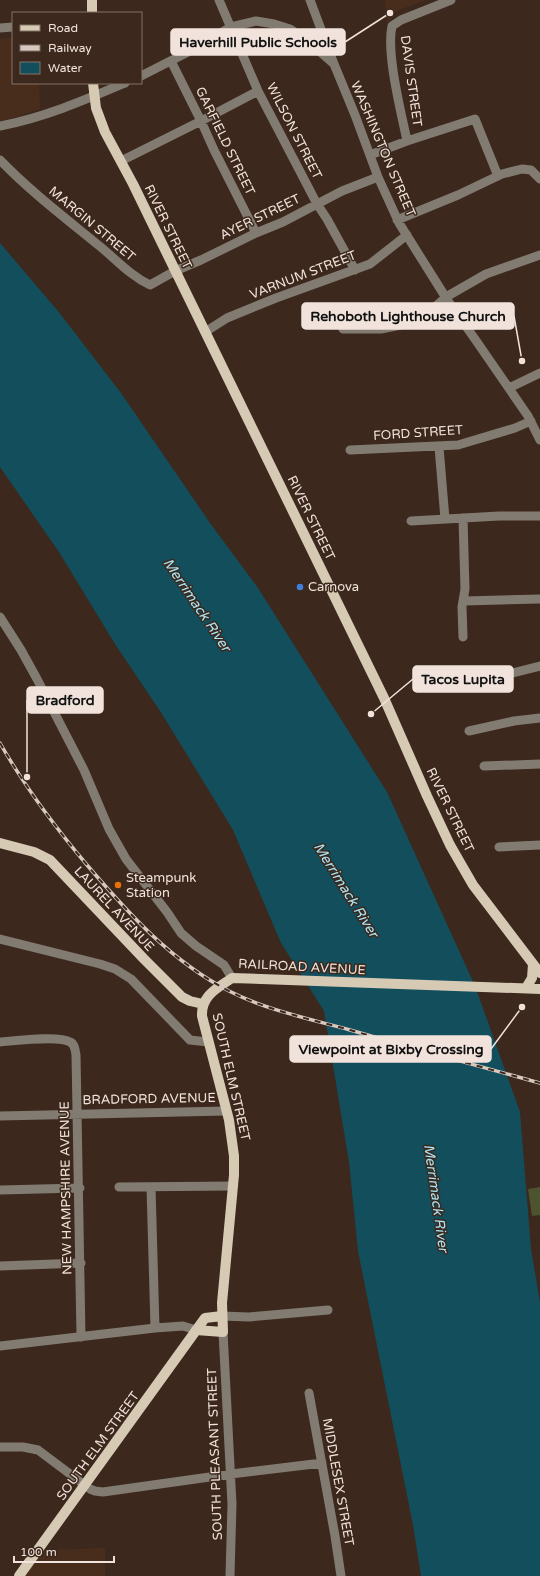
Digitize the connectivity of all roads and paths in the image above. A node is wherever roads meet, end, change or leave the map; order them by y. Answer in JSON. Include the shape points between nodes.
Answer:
{"nodes":[{"id":1,"x":92,"y":0,"type":"edge"},
{"id":2,"x":219,"y":0,"type":"edge"},
{"id":3,"x":310,"y":0,"type":"edge"},
{"id":4,"x":451,"y":0,"type":"edge"},
{"id":5,"x":92,"y":12,"type":"edge"},
{"id":6,"x":12,"y":27,"type":"edge"},
{"id":7,"x":231,"y":27,"type":"junction"},
{"id":8,"x":0,"y":28,"type":"edge"},
{"id":9,"x":171,"y":61,"type":"junction"},
{"id":10,"x":334,"y":64,"type":"junction"},
{"id":11,"x":142,"y":76,"type":"edge"},
{"id":12,"x":93,"y":84,"type":"edge"},
{"id":13,"x":123,"y":84,"type":"edge"},
{"id":14,"x":258,"y":91,"type":"junction"},
{"id":15,"x":95,"y":96,"type":"junction"},
{"id":16,"x":201,"y":121,"type":"junction"},
{"id":17,"x":0,"y":126,"type":"edge"},
{"id":18,"x":407,"y":141,"type":"junction"},
{"id":19,"x":370,"y":155,"type":"junction"},
{"id":20,"x":0,"y":160,"type":"edge"},
{"id":21,"x":120,"y":161,"type":"junction"},
{"id":22,"x":498,"y":176,"type":"junction"},
{"id":23,"x":378,"y":177,"type":"junction"},
{"id":24,"x":540,"y":179,"type":"edge"},
{"id":25,"x":317,"y":204,"type":"junction"},
{"id":26,"x":398,"y":220,"type":"junction"},
{"id":27,"x":256,"y":233,"type":"junction"},
{"id":28,"x":406,"y":235,"type":"junction"},
{"id":29,"x":540,"y":255,"type":"edge"},
{"id":30,"x":355,"y":270,"type":"junction"},
{"id":31,"x":175,"y":271,"type":"junction"},
{"id":32,"x":446,"y":297,"type":"junction"},
{"id":33,"x":343,"y":329,"type":"dead end"},
{"id":34,"x":205,"y":332,"type":"junction"},
{"id":35,"x":540,"y":373,"type":"edge"},
{"id":36,"x":509,"y":388,"type":"junction"},
{"id":37,"x":531,"y":421,"type":"junction"},
{"id":38,"x":540,"y":440,"type":"edge"},
{"id":39,"x":439,"y":446,"type":"junction"},
{"id":40,"x":350,"y":450,"type":"dead end"},
{"id":41,"x":540,"y":516,"type":"edge"},
{"id":42,"x":463,"y":518,"type":"junction"},
{"id":43,"x":445,"y":519,"type":"junction"},
{"id":44,"x":411,"y":521,"type":"dead end"},
{"id":45,"x":540,"y":599,"type":"edge"},
{"id":46,"x":464,"y":601,"type":"junction"},
{"id":47,"x":0,"y":617,"type":"edge"},
{"id":48,"x":463,"y":637,"type":"dead end"},
{"id":49,"x":540,"y":666,"type":"edge"},
{"id":50,"x":469,"y":684,"type":"dead end"},
{"id":51,"x":540,"y":718,"type":"edge"},
{"id":52,"x":469,"y":730,"type":"dead end"},
{"id":53,"x":540,"y":764,"type":"edge"},
{"id":54,"x":484,"y":766,"type":"dead end"},
{"id":55,"x":0,"y":843,"type":"edge"},
{"id":56,"x":540,"y":845,"type":"edge"},
{"id":57,"x":499,"y":847,"type":"dead end"},
{"id":58,"x":0,"y":939,"type":"edge"},
{"id":59,"x":533,"y":964,"type":"junction"},
{"id":60,"x":540,"y":973,"type":"edge"},
{"id":61,"x":236,"y":978,"type":"junction"},
{"id":62,"x":525,"y":988,"type":"junction"},
{"id":63,"x":540,"y":989,"type":"edge"},
{"id":64,"x":203,"y":1004,"type":"junction"},
{"id":65,"x":0,"y":1042,"type":"edge"},
{"id":66,"x":208,"y":1042,"type":"junction"},
{"id":67,"x":226,"y":1110,"type":"junction"},
{"id":68,"x":78,"y":1114,"type":"junction"},
{"id":69,"x":0,"y":1116,"type":"edge"},
{"id":70,"x":233,"y":1186,"type":"junction"},
{"id":71,"x":119,"y":1187,"type":"dead end"},
{"id":72,"x":151,"y":1187,"type":"junction"},
{"id":73,"x":80,"y":1188,"type":"junction"},
{"id":74,"x":0,"y":1190,"type":"edge"},
{"id":75,"x":80,"y":1263,"type":"junction"},
{"id":76,"x":0,"y":1266,"type":"edge"},
{"id":77,"x":328,"y":1310,"type":"dead end"},
{"id":78,"x":222,"y":1316,"type":"junction"},
{"id":79,"x":155,"y":1328,"type":"junction"},
{"id":80,"x":196,"y":1330,"type":"junction"},
{"id":81,"x":223,"y":1332,"type":"junction"},
{"id":82,"x":81,"y":1337,"type":"junction"},
{"id":83,"x":0,"y":1346,"type":"edge"},
{"id":84,"x":309,"y":1393,"type":"dead end"},
{"id":85,"x":0,"y":1448,"type":"edge"},
{"id":86,"x":322,"y":1463,"type":"junction"},
{"id":87,"x":231,"y":1474,"type":"junction"},
{"id":88,"x":85,"y":1486,"type":"junction"},
{"id":89,"x":19,"y":1576,"type":"edge"},
{"id":90,"x":230,"y":1576,"type":"edge"},
{"id":91,"x":341,"y":1576,"type":"edge"}],
"edges":[{"from":1,"to":5,"type":"main road"},
{"from":2,"to":7,"type":"street","name":"WILSON STREET"},
{"from":3,"to":10,"type":"street","name":"WASHINGTON STREET"},
{"from":4,"to":18,"type":"street","name":"DAVIS STREET","via":[[392,26],[390,35],[394,69]]},
{"from":6,"to":8,"type":"street"},
{"from":7,"to":9,"type":"street"},
{"from":7,"to":10,"type":"street","via":[[256,21],[274,24],[309,42]]},
{"from":7,"to":14,"type":"street","name":"WILSON STREET"},
{"from":9,"to":11,"type":"street"},
{"from":9,"to":16,"type":"street","name":"GARFIELD STREET"},
{"from":10,"to":19,"type":"street","name":"WASHINGTON STREET"},
{"from":12,"to":15,"type":"main road","name":"RIVER STREET"},
{"from":13,"to":15,"type":"street"},
{"from":14,"to":16,"type":"street"},
{"from":14,"to":25,"type":"street","name":"WILSON STREET"},
{"from":15,"to":17,"type":"street","via":[[62,109]]},
{"from":15,"to":21,"type":"main road","name":"RIVER STREET","via":[[96,108],[105,132]]},
{"from":16,"to":21,"type":"street"},
{"from":16,"to":27,"type":"street","name":"GARFIELD STREET"},
{"from":18,"to":19,"type":"street"},
{"from":18,"to":22,"type":"street","via":[[475,120]]},
{"from":19,"to":23,"type":"street","name":"WASHINGTON STREET"},
{"from":20,"to":31,"type":"street","name":"MARGIN STREET","via":[[42,200],[140,280],[150,285]]},
{"from":21,"to":31,"type":"main road","name":"RIVER STREET"},
{"from":22,"to":24,"type":"street","via":[[522,169],[531,170]]},
{"from":22,"to":26,"type":"street"},
{"from":23,"to":25,"type":"street","name":"AYER STREET"},
{"from":23,"to":26,"type":"street","name":"WASHINGTON STREET"},
{"from":25,"to":27,"type":"street","name":"AYER STREET"},
{"from":25,"to":30,"type":"street","name":"WILSON STREET"},
{"from":26,"to":28,"type":"street","name":"WASHINGTON STREET"},
{"from":27,"to":31,"type":"street","name":"AYER STREET"},
{"from":28,"to":30,"type":"street","name":"VARNUM STREET","via":[[370,264]]},
{"from":28,"to":32,"type":"street","name":"WASHINGTON STREET"},
{"from":29,"to":32,"type":"street","via":[[486,274]]},
{"from":30,"to":34,"type":"street","name":"VARNUM STREET","via":[[227,318]]},
{"from":31,"to":34,"type":"main road","name":"RIVER STREET"},
{"from":32,"to":33,"type":"street","via":[[427,314],[406,324],[381,329]]},
{"from":32,"to":36,"type":"street","name":"WASHINGTON STREET"},
{"from":34,"to":59,"type":"main road","name":"RIVER STREET","via":[[382,692],[450,845],[474,885]]},
{"from":35,"to":36,"type":"street"},
{"from":36,"to":37,"type":"street","name":"WASHINGTON STREET"},
{"from":37,"to":38,"type":"street","name":"WASHINGTON STREET"},
{"from":37,"to":39,"type":"street","name":"FORD STREET","via":[[458,446]]},
{"from":39,"to":40,"type":"street","name":"FORD STREET"},
{"from":39,"to":43,"type":"street"},
{"from":41,"to":42,"type":"street"},
{"from":42,"to":43,"type":"street"},
{"from":42,"to":46,"type":"street"},
{"from":43,"to":44,"type":"street"},
{"from":45,"to":46,"type":"street"},
{"from":46,"to":48,"type":"street"},
{"from":47,"to":61,"type":"street","name":"RAILROAD AVENUE","via":[[22,650],[84,770],[109,829],[126,859],[181,933],[224,965]]},
{"from":49,"to":50,"type":"street"},
{"from":51,"to":52,"type":"street"},
{"from":53,"to":54,"type":"street"},
{"from":55,"to":64,"type":"main road","name":"LAUREL AVENUE","via":[[34,852],[50,860],[182,997],[190,1002]]},
{"from":56,"to":57,"type":"street"},
{"from":58,"to":66,"type":"street","via":[[120,971],[131,979],[190,1040]]},
{"from":59,"to":60,"type":"main road","name":"RIVER STREET"},
{"from":59,"to":62,"type":"main road","via":[[532,978]]},
{"from":61,"to":62,"type":"main road","name":"RAILROAD AVENUE"},
{"from":61,"to":64,"type":"main road","name":"SOUTH ELM STREET","via":[[205,998]]},
{"from":62,"to":63,"type":"main road","name":"RAILROAD AVENUE"},
{"from":64,"to":66,"type":"main road","name":"SOUTH ELM STREET","via":[[202,1016]]},
{"from":65,"to":68,"type":"street","name":"NEW HAMPSHIRE AVENUE","via":[[58,1039],[70,1042],[75,1047],[76,1055]]},
{"from":66,"to":67,"type":"main road","name":"SOUTH ELM STREET"},
{"from":67,"to":68,"type":"street","name":"BRADFORD AVENUE"},
{"from":67,"to":70,"type":"main road","name":"SOUTH ELM STREET","via":[[234,1156]]},
{"from":68,"to":69,"type":"street","name":"BRADFORD AVENUE"},
{"from":68,"to":73,"type":"street","name":"NEW HAMPSHIRE AVENUE"},
{"from":70,"to":72,"type":"street"},
{"from":70,"to":78,"type":"main road","name":"SOUTH ELM STREET"},
{"from":71,"to":72,"type":"street"},
{"from":72,"to":79,"type":"street"},
{"from":73,"to":74,"type":"street"},
{"from":73,"to":75,"type":"street","name":"NEW HAMPSHIRE AVENUE"},
{"from":75,"to":76,"type":"street"},
{"from":75,"to":82,"type":"street","name":"NEW HAMPSHIRE AVENUE"},
{"from":77,"to":78,"type":"street","via":[[249,1317]]},
{"from":78,"to":80,"type":"main road","name":"SOUTH ELM STREET","via":[[205,1318]]},
{"from":78,"to":81,"type":"main road","name":"SOUTH ELM STREET"},
{"from":79,"to":80,"type":"street","via":[[183,1326]]},
{"from":79,"to":82,"type":"street"},
{"from":80,"to":81,"type":"main road"},
{"from":80,"to":88,"type":"main road","name":"SOUTH ELM STREET"},
{"from":81,"to":87,"type":"street","name":"SOUTH PLEASANT STREET"},
{"from":82,"to":83,"type":"street"},
{"from":84,"to":86,"type":"street","name":"MIDDLESEX STREET"},
{"from":85,"to":88,"type":"street","via":[[23,1447],[38,1450]]},
{"from":86,"to":87,"type":"street"},
{"from":86,"to":91,"type":"street","name":"MIDDLESEX STREET"},
{"from":87,"to":88,"type":"street","via":[[103,1492],[95,1492]]},
{"from":87,"to":90,"type":"street","name":"SOUTH PLEASANT STREET","via":[[233,1522]]},
{"from":88,"to":89,"type":"main road","name":"SOUTH ELM STREET"}]}
